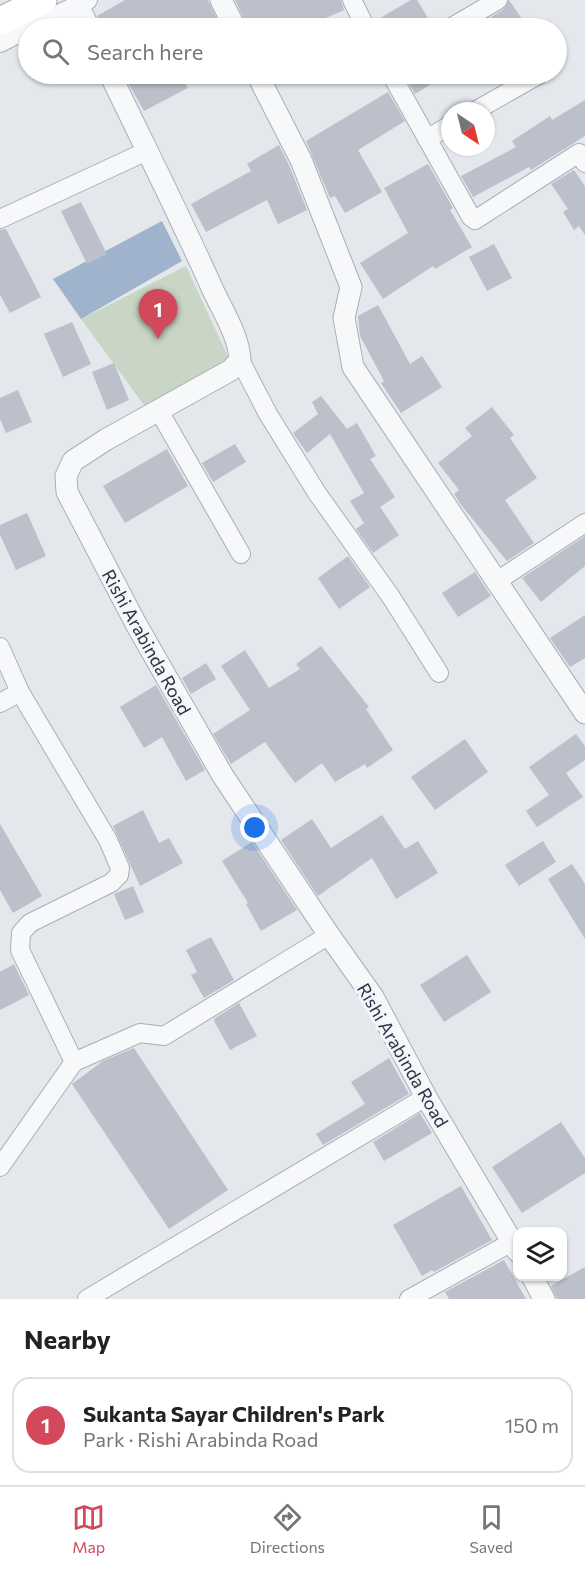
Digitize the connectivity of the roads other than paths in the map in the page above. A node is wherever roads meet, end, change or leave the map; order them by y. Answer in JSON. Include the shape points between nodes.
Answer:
{"nodes":[{"id":1,"x":43,"y":0,"type":"edge"},
{"id":2,"x":220,"y":0,"type":"edge"},
{"id":3,"x":352,"y":0,"type":"edge"},
{"id":4,"x":498,"y":0,"type":"edge"},
{"id":5,"x":83,"y":2,"type":"edge"},
{"id":6,"x":51,"y":18,"type":"edge"},
{"id":7,"x":87,"y":18,"type":"edge"},
{"id":8,"x":230,"y":18,"type":"edge"},
{"id":9,"x":361,"y":18,"type":"edge"},
{"id":10,"x":467,"y":18,"type":"edge"},
{"id":11,"x":0,"y":21,"type":"edge"},
{"id":12,"x":18,"y":34,"type":"edge"},
{"id":13,"x":0,"y":43,"type":"edge"},
{"id":14,"x":115,"y":84,"type":"edge"},
{"id":15,"x":262,"y":84,"type":"edge"},
{"id":16,"x":397,"y":84,"type":"edge"},
{"id":17,"x":522,"y":84,"type":"edge"},
{"id":18,"x":491,"y":102,"type":"edge"},
{"id":19,"x":441,"y":130,"type":"edge"},
{"id":20,"x":427,"y":139,"type":"junction"},
{"id":21,"x":147,"y":152,"type":"junction"},
{"id":22,"x":585,"y":163,"type":"edge"},
{"id":23,"x":0,"y":219,"type":"edge"},
{"id":24,"x":240,"y":360,"type":"junction"},
{"id":25,"x":159,"y":411,"type":"junction"},
{"id":26,"x":585,"y":523,"type":"edge"},
{"id":27,"x":241,"y":554,"type":"dead end"},
{"id":28,"x":497,"y":581,"type":"junction"},
{"id":29,"x":0,"y":647,"type":"edge"},
{"id":30,"x":439,"y":673,"type":"dead end"},
{"id":31,"x":20,"y":692,"type":"junction"},
{"id":32,"x":0,"y":703,"type":"edge"},
{"id":33,"x":585,"y":713,"type":"edge"},
{"id":34,"x":329,"y":935,"type":"junction"},
{"id":35,"x":74,"y":1062,"type":"junction"},
{"id":36,"x":426,"y":1097,"type":"junction"},
{"id":37,"x":0,"y":1167,"type":"edge"},
{"id":38,"x":513,"y":1244,"type":"edge"},
{"id":39,"x":513,"y":1248,"type":"edge"},
{"id":40,"x":535,"y":1281,"type":"edge"},
{"id":41,"x":87,"y":1299,"type":"edge"},
{"id":42,"x":409,"y":1299,"type":"edge"},
{"id":43,"x":544,"y":1299,"type":"edge"}],
"edges":[{"from":1,"to":11,"type":"main road"},
{"from":2,"to":8,"type":"street"},
{"from":3,"to":9,"type":"street"},
{"from":4,"to":10,"type":"street"},
{"from":5,"to":6,"type":"street"},
{"from":5,"to":7,"type":"street"},
{"from":12,"to":13,"type":"street"},
{"from":14,"to":21,"type":"street"},
{"from":15,"to":28,"type":"street","via":[[301,160],[351,287],[344,318],[353,367]]},
{"from":16,"to":20,"type":"street"},
{"from":17,"to":18,"type":"street"},
{"from":19,"to":20,"type":"street"},
{"from":20,"to":22,"type":"street","via":[[475,220],[579,153]]},
{"from":21,"to":23,"type":"street"},
{"from":21,"to":24,"type":"street","via":[[236,339]]},
{"from":24,"to":25,"type":"street","name":"Rishi Arabinda Road","via":[[231,370]]},
{"from":24,"to":30,"type":"street","via":[[316,494],[391,597]]},
{"from":25,"to":27,"type":"street"},
{"from":25,"to":34,"type":"street","name":"Rishi Arabinda Road","via":[[73,461],[66,476],[67,492],[136,624],[223,776]]},
{"from":26,"to":28,"type":"street"},
{"from":28,"to":33,"type":"street"},
{"from":29,"to":31,"type":"street"},
{"from":31,"to":32,"type":"street"},
{"from":31,"to":35,"type":"street","via":[[108,840],[120,868],[111,884],[30,923],[21,933],[20,950]]},
{"from":34,"to":35,"type":"street","via":[[164,1036],[140,1034]]},
{"from":34,"to":36,"type":"street","name":"Rishi Arabinda Road","via":[[373,997]]},
{"from":35,"to":37,"type":"street"},
{"from":36,"to":38,"type":"street","name":"Rishi Arabinda Road"},
{"from":36,"to":41,"type":"street"},
{"from":39,"to":42,"type":"street"},
{"from":40,"to":43,"type":"street"}]}
